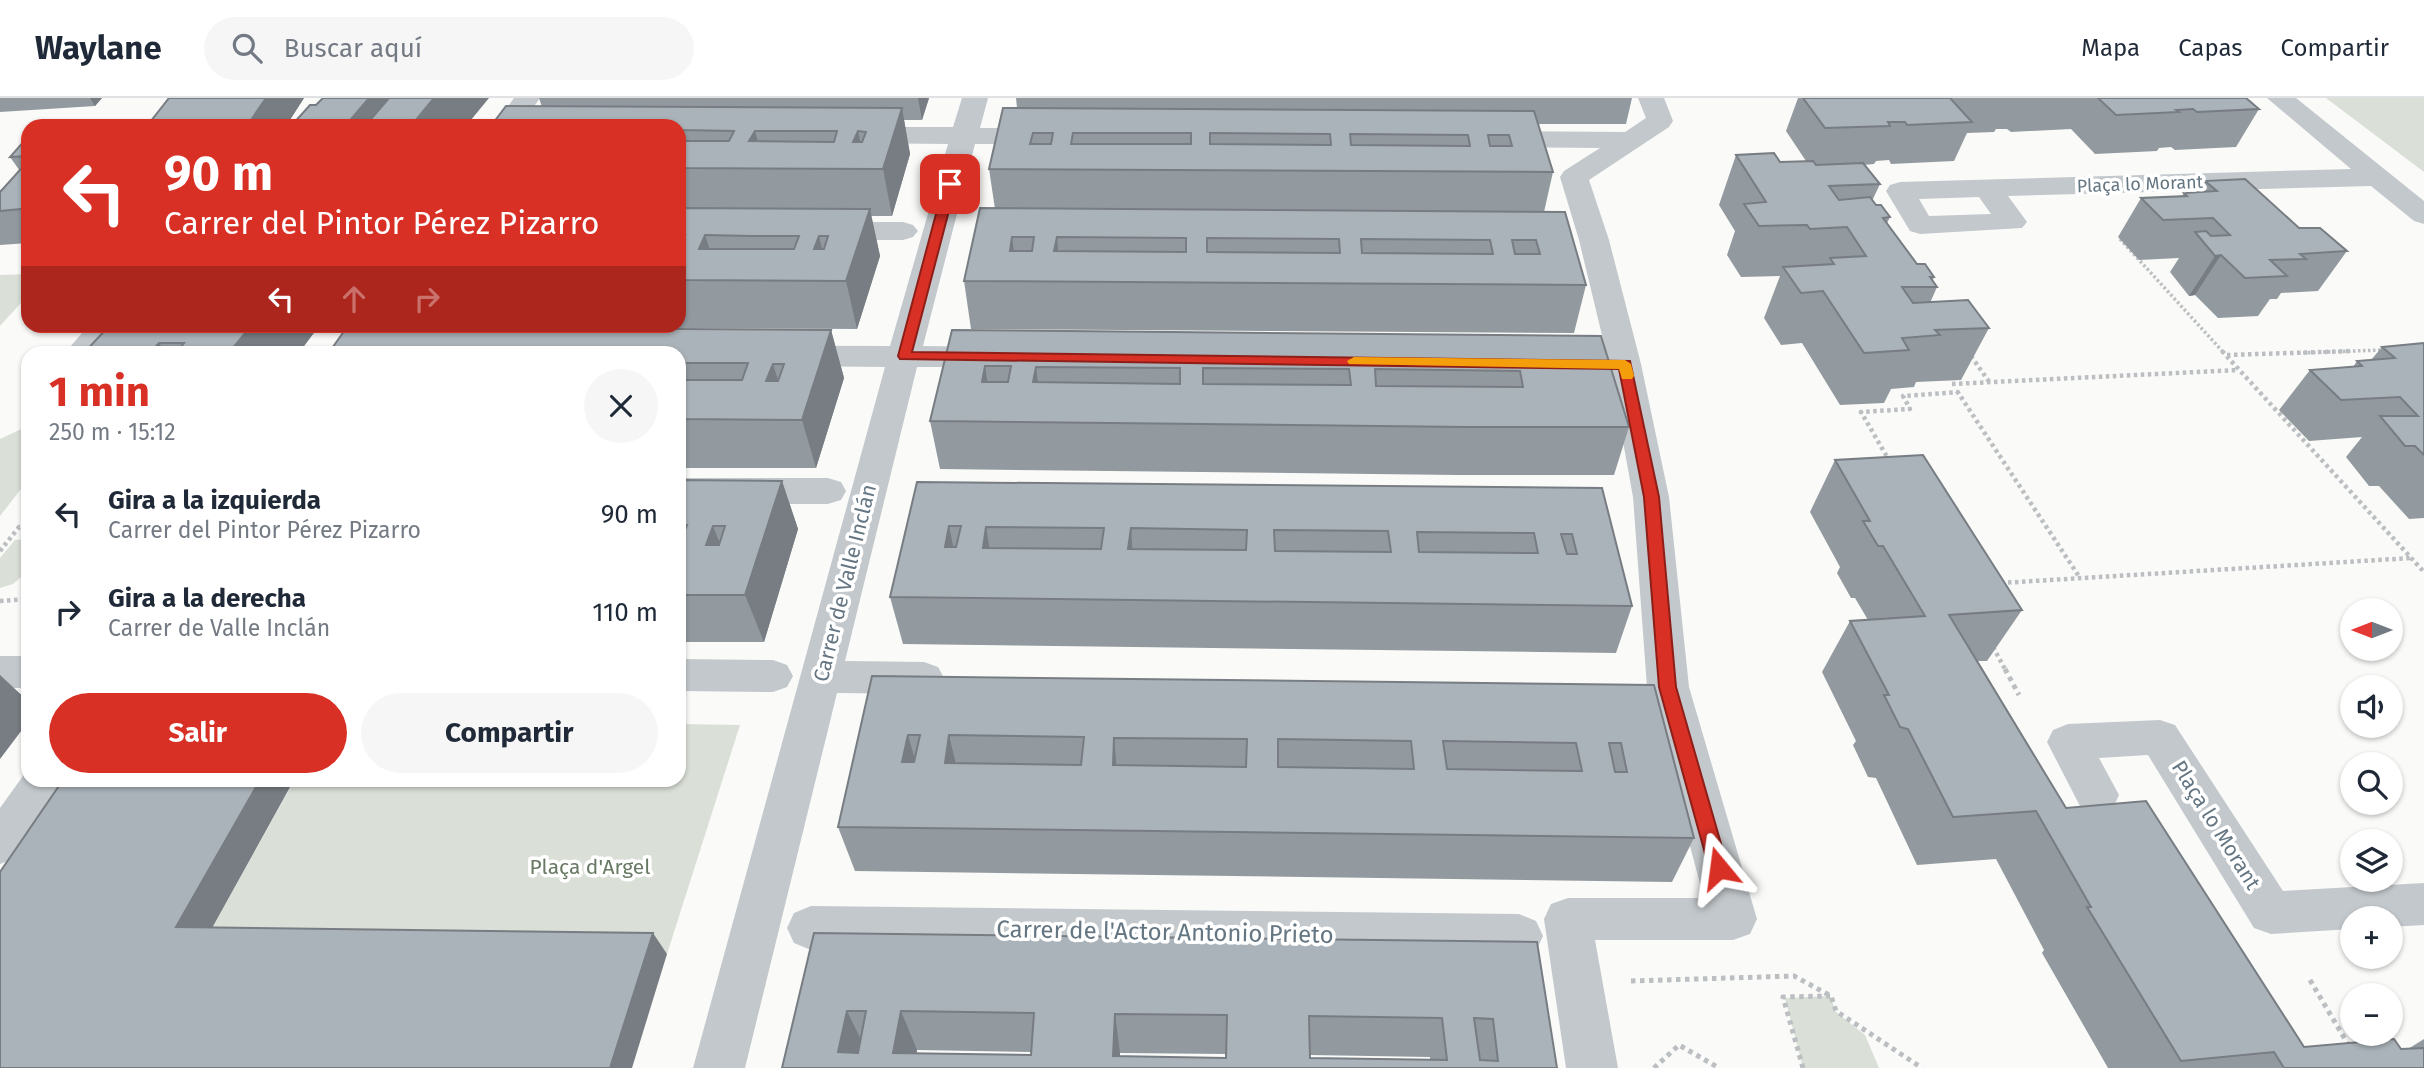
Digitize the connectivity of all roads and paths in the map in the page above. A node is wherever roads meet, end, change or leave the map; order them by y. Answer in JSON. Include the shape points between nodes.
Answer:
{"nodes":[{"id":1,"x":527,"y":98,"type":"edge"},
{"id":2,"x":975,"y":98,"type":"edge"},
{"id":3,"x":1651,"y":98,"type":"edge"},
{"id":4,"x":2280,"y":98,"type":"edge"},
{"id":5,"x":512,"y":119,"type":"edge"},
{"id":6,"x":828,"y":135,"type":"edge"},
{"id":7,"x":964,"y":135,"type":"junction"},
{"id":8,"x":1077,"y":136,"type":"edge"},
{"id":9,"x":1463,"y":139,"type":"edge"},
{"id":10,"x":1630,"y":140,"type":"junction"},
{"id":11,"x":2377,"y":177,"type":"junction"},
{"id":12,"x":1988,"y":188,"type":"dead end"},
{"id":13,"x":2424,"y":215,"type":"edge"},
{"id":14,"x":791,"y":231,"type":"edge"},
{"id":15,"x":903,"y":231,"type":"dead end"},
{"id":16,"x":2120,"y":239,"type":"dead end"},
{"id":17,"x":2385,"y":350,"type":"edge"},
{"id":18,"x":1969,"y":352,"type":"edge"},
{"id":19,"x":686,"y":355,"type":"edge"},
{"id":20,"x":2226,"y":355,"type":"junction"},
{"id":21,"x":905,"y":356,"type":"junction"},
{"id":22,"x":1027,"y":357,"type":"edge"},
{"id":23,"x":2239,"y":370,"type":"junction"},
{"id":24,"x":1990,"y":383,"type":"junction"},
{"id":25,"x":1958,"y":392,"type":"junction"},
{"id":26,"x":1894,"y":470,"type":"edge"},
{"id":27,"x":686,"y":491,"type":"edge"},
{"id":28,"x":828,"y":491,"type":"dead end"},
{"id":29,"x":21,"y":527,"type":"edge"},
{"id":30,"x":0,"y":551,"type":"edge"},
{"id":31,"x":2411,"y":558,"type":"junction"},
{"id":32,"x":2423,"y":571,"type":"edge"},
{"id":33,"x":2080,"y":578,"type":"junction"},
{"id":34,"x":1987,"y":584,"type":"edge"},
{"id":35,"x":21,"y":599,"type":"edge"},
{"id":36,"x":0,"y":601,"type":"edge"},
{"id":37,"x":1987,"y":635,"type":"edge"},
{"id":38,"x":0,"y":672,"type":"edge"},
{"id":39,"x":21,"y":672,"type":"edge"},
{"id":40,"x":686,"y":675,"type":"edge"},
{"id":41,"x":773,"y":676,"type":"dead end"},
{"id":42,"x":821,"y":677,"type":"junction"},
{"id":43,"x":957,"y":679,"type":"edge"},
{"id":44,"x":1626,"y":687,"type":"edge"},
{"id":45,"x":1668,"y":687,"type":"junction"},
{"id":46,"x":2019,"y":695,"type":"dead end"},
{"id":47,"x":40,"y":787,"type":"edge"},
{"id":48,"x":2097,"y":795,"type":"dead end"},
{"id":49,"x":0,"y":844,"type":"edge"},
{"id":50,"x":2424,"y":904,"type":"edge"},
{"id":51,"x":811,"y":928,"type":"dead end"},
{"id":52,"x":1519,"y":936,"type":"dead end"},
{"id":53,"x":1651,"y":980,"type":"dead end"},
{"id":54,"x":2310,"y":980,"type":"dead end"},
{"id":55,"x":1831,"y":996,"type":"junction"},
{"id":56,"x":2356,"y":1057,"type":"edge"},
{"id":57,"x":719,"y":1068,"type":"edge"},
{"id":58,"x":1592,"y":1068,"type":"edge"},
{"id":59,"x":1654,"y":1068,"type":"edge"},
{"id":60,"x":1719,"y":1068,"type":"edge"},
{"id":61,"x":1803,"y":1068,"type":"edge"},
{"id":62,"x":1922,"y":1068,"type":"edge"}],
"edges":[{"from":1,"to":5,"type":"street"},
{"from":2,"to":7,"type":"street","name":"Carrer de Valle Inclán"},
{"from":3,"to":10,"type":"street","via":[[1660,121]]},
{"from":4,"to":11,"type":"street"},
{"from":6,"to":7,"type":"street"},
{"from":7,"to":8,"type":"street"},
{"from":7,"to":21,"type":"street","name":"Carrer de Valle Inclán"},
{"from":9,"to":10,"type":"street"},
{"from":10,"to":45,"type":"street","via":[[1574,177],[1594,240],[1611,364],[1651,497]]},
{"from":11,"to":12,"type":"street","name":"Plaça lo Morant"},
{"from":11,"to":13,"type":"street"},
{"from":14,"to":15,"type":"street"},
{"from":16,"to":20,"type":"path"},
{"from":17,"to":20,"type":"path"},
{"from":18,"to":24,"type":"path"},
{"from":19,"to":21,"type":"street"},
{"from":20,"to":23,"type":"path"},
{"from":21,"to":22,"type":"street"},
{"from":21,"to":42,"type":"street","name":"Carrer de Valle Inclán"},
{"from":23,"to":24,"type":"path"},
{"from":23,"to":31,"type":"path"},
{"from":24,"to":25,"type":"path","via":[[1952,384]]},
{"from":25,"to":26,"type":"path","via":[[1903,396],[1910,410],[1861,412]]},
{"from":25,"to":33,"type":"path"},
{"from":27,"to":28,"type":"street"},
{"from":29,"to":30,"type":"path"},
{"from":31,"to":32,"type":"path"},
{"from":31,"to":33,"type":"path"},
{"from":33,"to":34,"type":"path"},
{"from":35,"to":36,"type":"path"},
{"from":37,"to":46,"type":"path"},
{"from":38,"to":39,"type":"street"},
{"from":40,"to":41,"type":"street"},
{"from":42,"to":43,"type":"street"},
{"from":42,"to":57,"type":"street","name":"Carrer de Valle Inclán"},
{"from":44,"to":45,"type":"street"},
{"from":45,"to":58,"type":"street","via":[[1733,919],[1568,919]]},
{"from":47,"to":49,"type":"street"},
{"from":48,"to":50,"type":"street","name":"Plaça lo Morant","via":[[2068,742],[2160,737],[2271,914]]},
{"from":51,"to":52,"type":"street","name":"Carrer de l'Actor Antonio Prieto"},
{"from":53,"to":55,"type":"path","via":[[1794,976]]},
{"from":54,"to":56,"type":"path"},
{"from":55,"to":61,"type":"path","via":[[1783,997]]},
{"from":55,"to":62,"type":"path","via":[[1836,1011]]},
{"from":59,"to":60,"type":"path","via":[[1679,1045]]}]}
